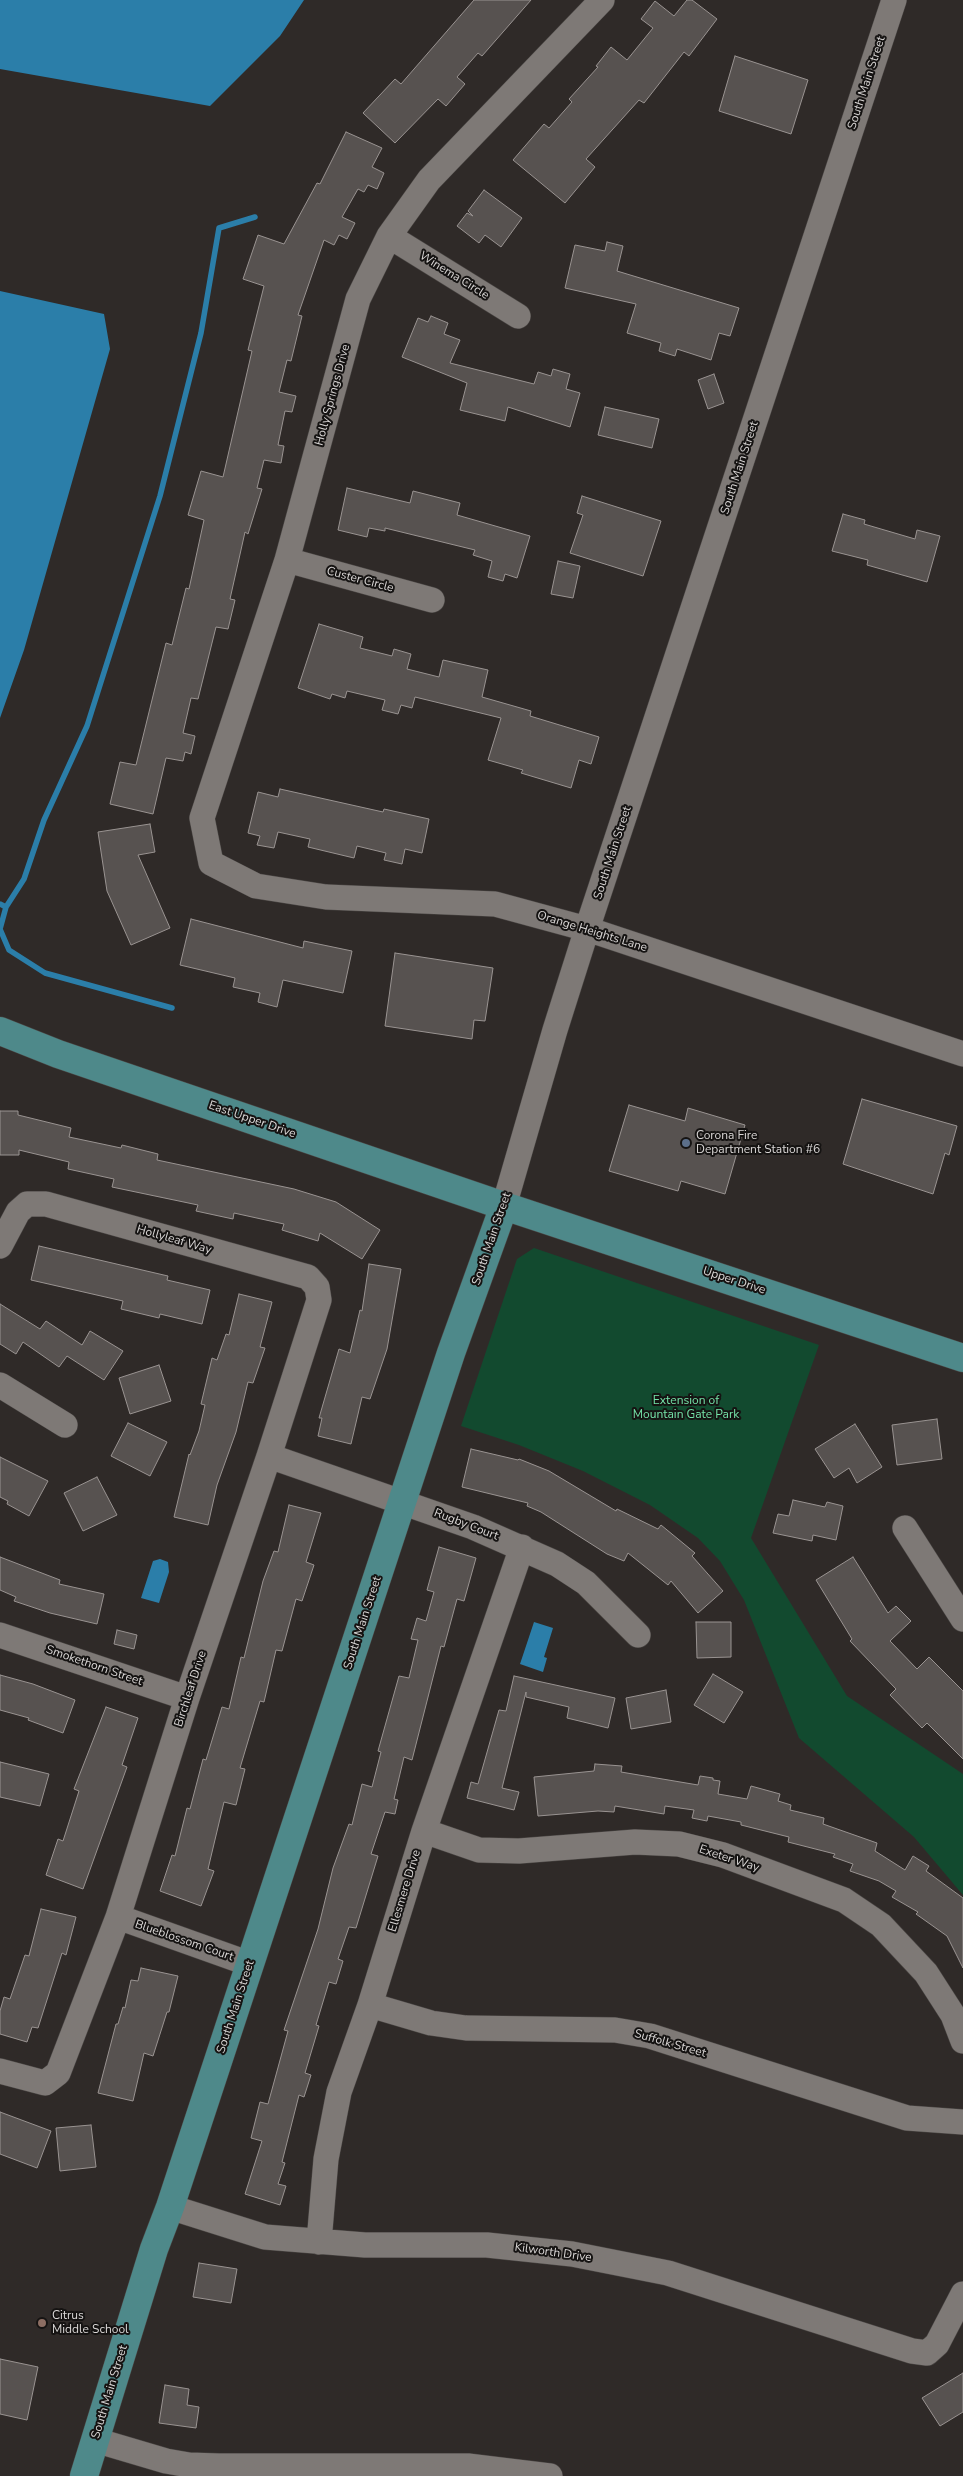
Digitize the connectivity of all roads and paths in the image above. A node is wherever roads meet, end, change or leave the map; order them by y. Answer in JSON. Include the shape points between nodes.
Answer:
{"nodes":[{"id":1,"x":602,"y":0,"type":"edge"},
{"id":2,"x":894,"y":0,"type":"edge"},
{"id":3,"x":389,"y":236,"type":"junction"},
{"id":4,"x":518,"y":316,"type":"dead end"},
{"id":5,"x":287,"y":560,"type":"junction"},
{"id":6,"x":432,"y":600,"type":"dead end"},
{"id":7,"x":211,"y":863,"type":"joint"},
{"id":8,"x":588,"y":929,"type":"junction"},
{"id":9,"x":0,"y":1030,"type":"edge"},
{"id":10,"x":963,"y":1054,"type":"edge"},
{"id":11,"x":504,"y":1206,"type":"junction"},
{"id":12,"x":0,"y":1246,"type":"edge"},
{"id":13,"x":317,"y":1287,"type":"joint"},
{"id":14,"x":963,"y":1358,"type":"edge"},
{"id":15,"x":0,"y":1384,"type":"edge"},
{"id":16,"x":64,"y":1425,"type":"dead end"},
{"id":17,"x":270,"y":1456,"type":"junction"},
{"id":18,"x":403,"y":1502,"type":"junction"},
{"id":19,"x":905,"y":1528,"type":"dead end"},
{"id":20,"x":522,"y":1547,"type":"junction"},
{"id":21,"x":963,"y":1619,"type":"edge"},
{"id":22,"x":0,"y":1635,"type":"edge"},
{"id":23,"x":638,"y":1635,"type":"dead end"},
{"id":24,"x":187,"y":1698,"type":"junction"},
{"id":25,"x":424,"y":1831,"type":"junction"},
{"id":26,"x":118,"y":1918,"type":"junction"},
{"id":27,"x":250,"y":1964,"type":"junction"},
{"id":28,"x":370,"y":2005,"type":"junction"},
{"id":29,"x":963,"y":2041,"type":"edge"},
{"id":30,"x":0,"y":2071,"type":"edge"},
{"id":31,"x":963,"y":2122,"type":"edge"},
{"id":32,"x":170,"y":2207,"type":"junction"},
{"id":33,"x":319,"y":2242,"type":"junction"},
{"id":34,"x":963,"y":2294,"type":"edge"},
{"id":35,"x":95,"y":2440,"type":"junction"},
{"id":36,"x":218,"y":2471,"type":"edge"},
{"id":37,"x":84,"y":2476,"type":"edge"},
{"id":38,"x":550,"y":2476,"type":"edge"}],
"edges":[{"from":1,"to":3,"type":"street","name":"Holly Springs Drive","via":[[430,180]]},
{"from":2,"to":8,"type":"street","name":"South Main Street"},
{"from":3,"to":4,"type":"street","name":"Winema Circle"},
{"from":3,"to":5,"type":"street","name":"Holly Springs Drive","via":[[358,299]]},
{"from":5,"to":6,"type":"street","name":"Custer Circle"},
{"from":5,"to":7,"type":"street","name":"Holly Springs Drive","via":[[202,818]]},
{"from":7,"to":8,"type":"street","name":"Orange Heights Lane","via":[[256,886],[326,897],[495,904]]},
{"from":8,"to":10,"type":"street","name":"Orange Heights Lane"},
{"from":8,"to":11,"type":"street","name":"South Main Street"},
{"from":9,"to":11,"type":"main road","name":"East Upper Drive","via":[[58,1054]]},
{"from":11,"to":14,"type":"main road","name":"Upper Drive"},
{"from":11,"to":18,"type":"main road","name":"South Main Street","via":[[451,1353]]},
{"from":12,"to":13,"type":"street","name":"Hollyleaf Way","via":[[18,1212],[27,1204],[46,1204],[308,1277]]},
{"from":13,"to":17,"type":"street","name":"Birchleaf Drive","via":[[319,1300]]},
{"from":15,"to":16,"type":"street"},
{"from":17,"to":18,"type":"street","name":"Rugby Court"},
{"from":17,"to":24,"type":"street","name":"Birchleaf Drive"},
{"from":18,"to":20,"type":"street","name":"Rugby Court"},
{"from":18,"to":27,"type":"main road","name":"South Main Street"},
{"from":19,"to":21,"type":"street"},
{"from":20,"to":23,"type":"street","name":"Rugby Court","via":[[586,1583]]},
{"from":20,"to":25,"type":"street","name":"Ellesmere Drive"},
{"from":22,"to":24,"type":"street","name":"Smokethorn Street"},
{"from":24,"to":26,"type":"street","name":"Birchleaf Drive"},
{"from":25,"to":28,"type":"street","name":"Ellesmere Drive"},
{"from":25,"to":29,"type":"street","name":"Exeter Way","via":[[479,1850],[519,1851],[635,1842],[679,1844],[723,1855],[844,1900],[881,1924],[926,1973],[953,2016]]},
{"from":26,"to":27,"type":"street","name":"Blueblossom Court"},
{"from":26,"to":30,"type":"street","name":"Birchleaf Drive","via":[[58,2073],[44,2083]]},
{"from":27,"to":32,"type":"main road","name":"South Main Street"},
{"from":28,"to":31,"type":"street","name":"Suffolk Street","via":[[431,2023],[466,2028],[615,2030],[650,2036],[907,2118]]},
{"from":28,"to":33,"type":"street","name":"Ellesmere Drive","via":[[339,2092],[326,2159]]},
{"from":32,"to":33,"type":"street","name":"Kilworth Drive","via":[[265,2237]]},
{"from":32,"to":35,"type":"main road","name":"South Main Street"},
{"from":33,"to":34,"type":"street","name":"Kilworth Drive","via":[[487,2245],[572,2254],[668,2273],[912,2351],[927,2353],[937,2344]]},
{"from":35,"to":36,"type":"street","via":[[166,2461]]},
{"from":35,"to":37,"type":"main road","name":"South Main Street"},
{"from":36,"to":38,"type":"street","via":[[468,2466]]}]}
